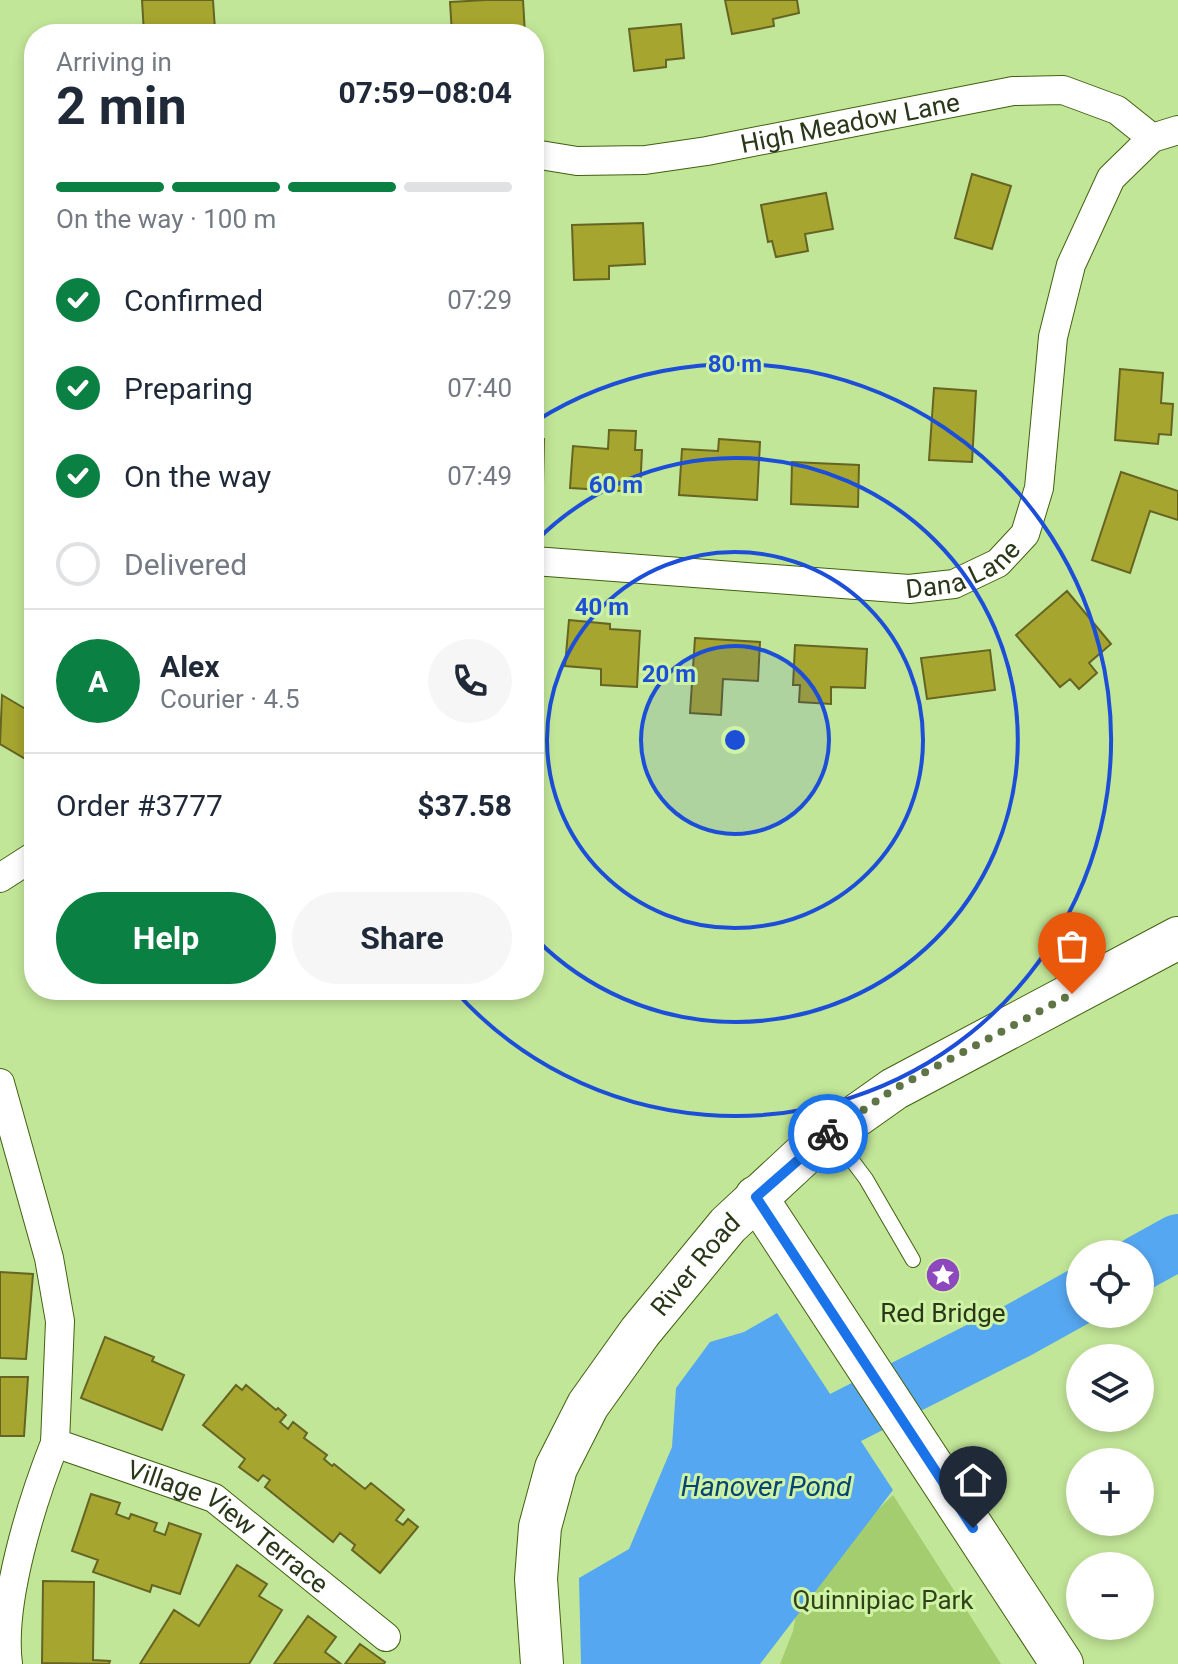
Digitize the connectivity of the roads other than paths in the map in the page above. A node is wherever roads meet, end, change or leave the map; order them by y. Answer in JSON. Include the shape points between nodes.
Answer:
{"nodes":[{"id":1,"x":1165,"y":134,"type":"edge"},
{"id":2,"x":544,"y":156,"type":"edge"},
{"id":3,"x":544,"y":562,"type":"edge"},
{"id":4,"x":24,"y":862,"type":"edge"},
{"id":5,"x":0,"y":878,"type":"edge"},
{"id":6,"x":1178,"y":938,"type":"edge"},
{"id":7,"x":0,"y":1083,"type":"edge"},
{"id":8,"x":831,"y":1132,"type":"junction"},
{"id":9,"x":756,"y":1197,"type":"junction"},
{"id":10,"x":913,"y":1260,"type":"dead end"},
{"id":11,"x":55,"y":1443,"type":"junction"},
{"id":12,"x":386,"y":1637,"type":"dead end"},
{"id":13,"x":8,"y":1664,"type":"edge"},
{"id":14,"x":542,"y":1664,"type":"edge"},
{"id":15,"x":1062,"y":1664,"type":"edge"}],
"edges":[{"from":1,"to":2,"type":"street","name":"High Meadow Lane","via":[[1063,90],[1013,91],[645,160]]},
{"from":1,"to":3,"type":"street","name":"Dana Lane","via":[[1111,178],[1071,265],[1053,337],[1039,488],[1025,534],[998,563],[954,584],[909,589]]},
{"from":4,"to":5,"type":"street"},
{"from":6,"to":8,"type":"main road","name":"River Road","via":[[894,1089]]},
{"from":7,"to":11,"type":"street","via":[[49,1258],[60,1321]]},
{"from":8,"to":9,"type":"main road","name":"River Road"},
{"from":8,"to":10,"type":"lane","via":[[866,1179]]},
{"from":9,"to":14,"type":"main road","name":"River Road","via":[[640,1332],[588,1405],[556,1468],[540,1527],[536,1579]]},
{"from":9,"to":15,"type":"main road"},
{"from":11,"to":12,"type":"street","name":"Village View Terrace","via":[[214,1498]]},
{"from":11,"to":13,"type":"street","via":[[25,1520],[3,1605]]}]}
